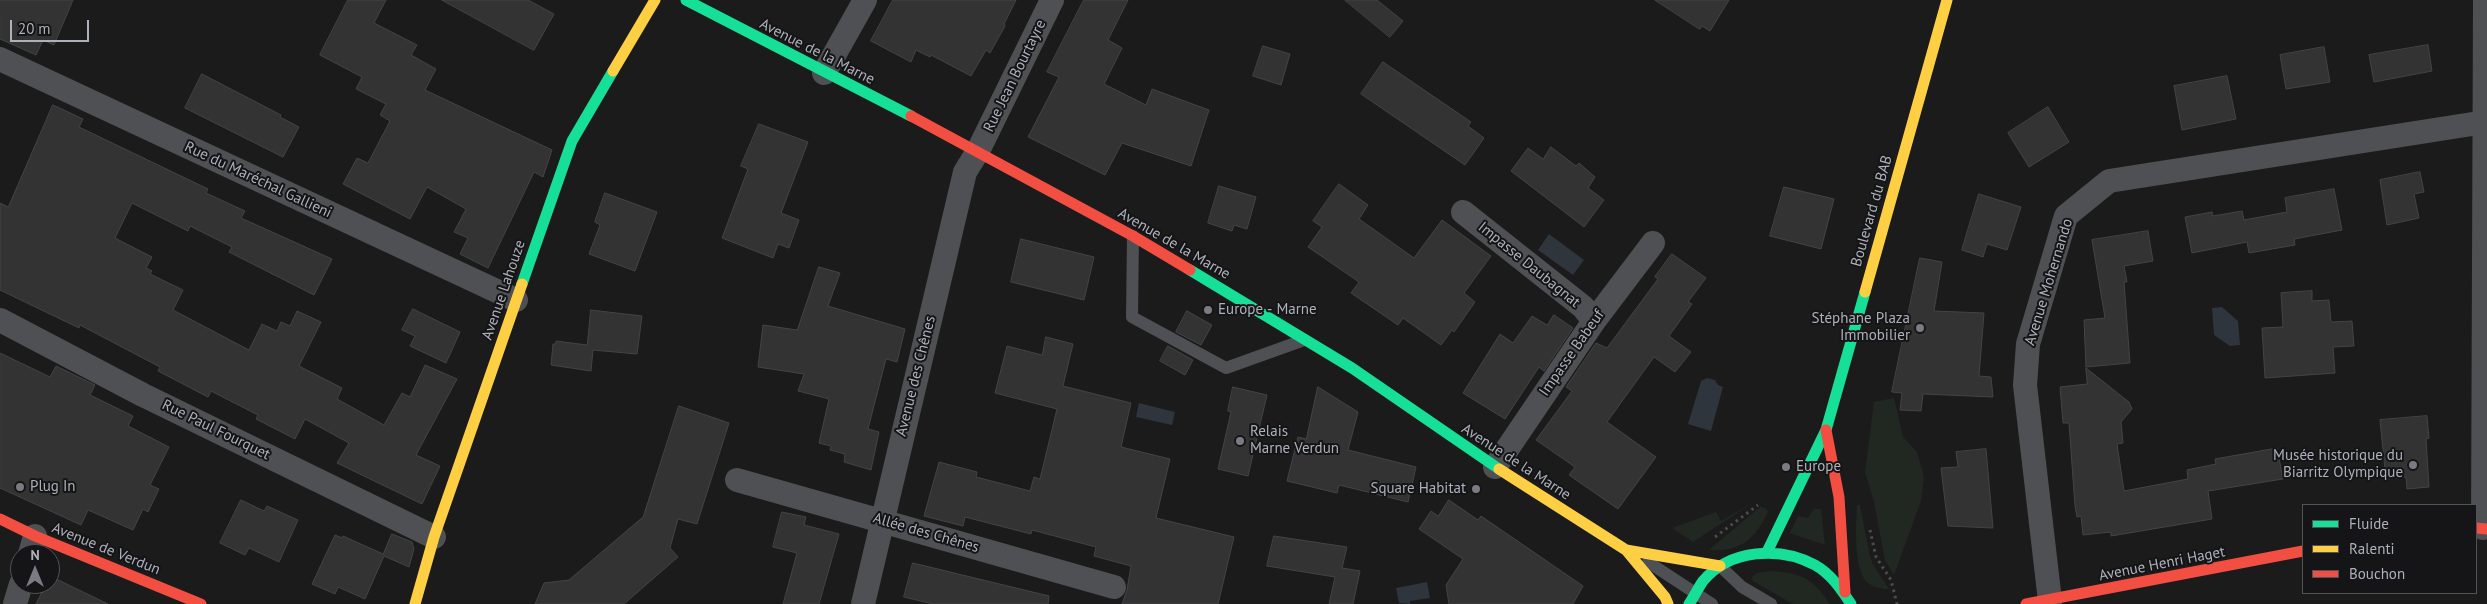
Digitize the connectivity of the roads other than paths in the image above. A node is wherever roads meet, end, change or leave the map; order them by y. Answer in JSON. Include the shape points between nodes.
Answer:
{"nodes":[{"id":1,"x":655,"y":0,"type":"edge"},
{"id":2,"x":686,"y":0,"type":"edge"},
{"id":3,"x":865,"y":0,"type":"edge"},
{"id":4,"x":1052,"y":0,"type":"edge"},
{"id":5,"x":1947,"y":0,"type":"edge"},
{"id":6,"x":2485,"y":0,"type":"edge"},
{"id":7,"x":0,"y":59,"type":"edge"},
{"id":8,"x":824,"y":73,"type":"junction"},
{"id":9,"x":2485,"y":122,"type":"junction"},
{"id":10,"x":978,"y":151,"type":"junction"},
{"id":11,"x":1462,"y":212,"type":"dead end"},
{"id":12,"x":1133,"y":236,"type":"junction"},
{"id":13,"x":1653,"y":243,"type":"dead end"},
{"id":14,"x":516,"y":300,"type":"junction"},
{"id":15,"x":0,"y":320,"type":"edge"},
{"id":16,"x":1594,"y":321,"type":"junction"},
{"id":17,"x":1305,"y":339,"type":"junction"},
{"id":18,"x":1826,"y":430,"type":"junction"},
{"id":19,"x":1495,"y":467,"type":"junction"},
{"id":20,"x":737,"y":480,"type":"dead end"},
{"id":21,"x":0,"y":519,"type":"edge"},
{"id":22,"x":882,"y":521,"type":"junction"},
{"id":23,"x":2482,"y":528,"type":"edge"},
{"id":24,"x":434,"y":538,"type":"junction"},
{"id":25,"x":32,"y":544,"type":"edge"},
{"id":26,"x":1626,"y":550,"type":"junction"},
{"id":27,"x":2302,"y":551,"type":"edge"},
{"id":28,"x":1767,"y":552,"type":"junction"},
{"id":29,"x":60,"y":554,"type":"edge"},
{"id":30,"x":1720,"y":566,"type":"junction"},
{"id":31,"x":1114,"y":587,"type":"dead end"},
{"id":32,"x":1694,"y":592,"type":"junction"},
{"id":33,"x":1845,"y":592,"type":"junction"},
{"id":34,"x":2050,"y":602,"type":"junction"},
{"id":35,"x":201,"y":604,"type":"edge"},
{"id":36,"x":415,"y":604,"type":"edge"},
{"id":37,"x":863,"y":604,"type":"edge"},
{"id":38,"x":1668,"y":604,"type":"edge"},
{"id":39,"x":1689,"y":604,"type":"edge"},
{"id":40,"x":1712,"y":604,"type":"edge"},
{"id":41,"x":1771,"y":604,"type":"edge"},
{"id":42,"x":1851,"y":604,"type":"edge"},
{"id":43,"x":2026,"y":604,"type":"edge"}],
"edges":[{"from":1,"to":14,"type":"main road","name":"Avenue Lahouze","via":[[572,141]]},
{"from":2,"to":8,"type":"main road","name":"Avenue de la Marne"},
{"from":3,"to":8,"type":"street"},
{"from":4,"to":10,"type":"street","name":"Rue Jean Bourtayre"},
{"from":5,"to":18,"type":"main road","name":"Boulevard du BAB"},
{"from":6,"to":9,"type":"street"},
{"from":7,"to":14,"type":"street","name":"Rue du Maréchal Gallieni"},
{"from":8,"to":10,"type":"main road","name":"Avenue de la Marne"},
{"from":9,"to":23,"type":"street"},
{"from":9,"to":34,"type":"street","name":"Avenue Mohernando","via":[[2109,181],[2066,216],[2028,344],[2025,385]]},
{"from":10,"to":12,"type":"main road","name":"Avenue de la Marne"},
{"from":10,"to":22,"type":"street","name":"Avenue des Chênes","via":[[965,172]]},
{"from":11,"to":16,"type":"street","name":"Impasse Daubagnat","via":[[1582,307]]},
{"from":12,"to":17,"type":"main road","name":"Avenue de la Marne"},
{"from":12,"to":17,"type":"lane","via":[[1132,317],[1226,368]]},
{"from":13,"to":16,"type":"street","name":"Impasse Babeuf"},
{"from":14,"to":24,"type":"main road","name":"Avenue Lahouze"},
{"from":15,"to":24,"type":"street","name":"Rue Paul Fourquet","via":[[143,395]]},
{"from":16,"to":19,"type":"street","name":"Impasse Babeuf"},
{"from":17,"to":19,"type":"main road","name":"Avenue de la Marne"},
{"from":18,"to":28,"type":"main road","name":"Boulevard du BAB"},
{"from":18,"to":33,"type":"main road","name":"Boulevard du BAB","via":[[1839,497]]},
{"from":19,"to":26,"type":"main road","name":"Avenue de la Marne"},
{"from":20,"to":22,"type":"street","name":"Allée des Chênes"},
{"from":21,"to":25,"type":"main road","name":"Avenue de Verdun"},
{"from":22,"to":31,"type":"street","name":"Allée des Chênes"},
{"from":22,"to":37,"type":"street","name":"Avenue des Chênes"},
{"from":24,"to":36,"type":"main road","name":"Avenue Lahouze"},
{"from":26,"to":30,"type":"main road","name":"Avenue de la Marne"},
{"from":26,"to":32,"type":"lane"},
{"from":26,"to":38,"type":"main road","name":"Avenue de la Marne","via":[[1666,597]]},
{"from":27,"to":34,"type":"main road","name":"Avenue Henri Haget"},
{"from":28,"to":30,"type":"main road","via":[[1742,556]]},
{"from":28,"to":33,"type":"main road","via":[[1790,554],[1811,561],[1830,574]]},
{"from":29,"to":35,"type":"main road","name":"Avenue de Verdun"},
{"from":30,"to":32,"type":"main road"},
{"from":30,"to":41,"type":"lane","via":[[1742,587]]},
{"from":32,"to":39,"type":"main road"},
{"from":32,"to":40,"type":"lane"},
{"from":33,"to":42,"type":"main road"},
{"from":34,"to":43,"type":"main road","name":"Avenue Henri Haget"}]}
